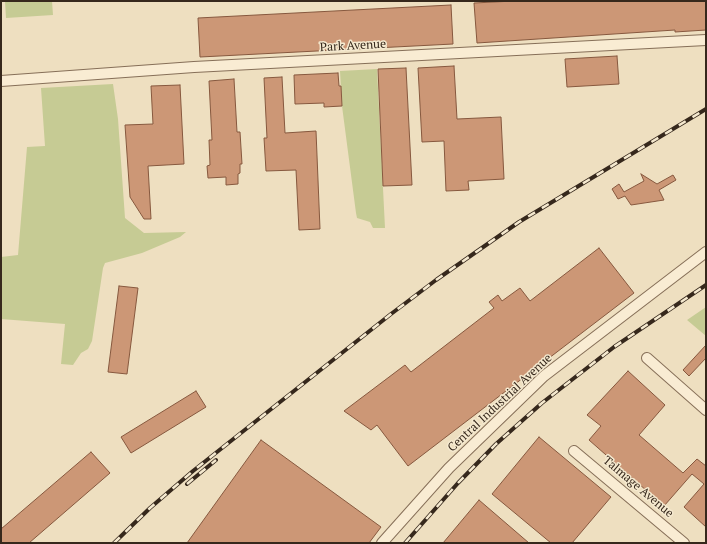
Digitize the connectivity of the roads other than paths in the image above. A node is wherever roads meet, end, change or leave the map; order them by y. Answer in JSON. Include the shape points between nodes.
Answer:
{"nodes":[{"id":1,"x":706,"y":40,"type":"edge"},
{"id":2,"x":1,"y":81,"type":"edge"},
{"id":3,"x":706,"y":252,"type":"edge"},
{"id":4,"x":646,"y":358,"type":"dead end"},
{"id":5,"x":706,"y":410,"type":"edge"},
{"id":6,"x":574,"y":451,"type":"dead end"},
{"id":7,"x":382,"y":543,"type":"edge"},
{"id":8,"x":684,"y":543,"type":"edge"}],
"edges":[{"from":1,"to":2,"type":"street","name":"Park Avenue","via":[[194,67]]},
{"from":3,"to":7,"type":"street","name":"Central Industrial Avenue","via":[[544,376],[449,468]]},
{"from":4,"to":5,"type":"street"},
{"from":6,"to":8,"type":"street","name":"Talmage Avenue"}]}
